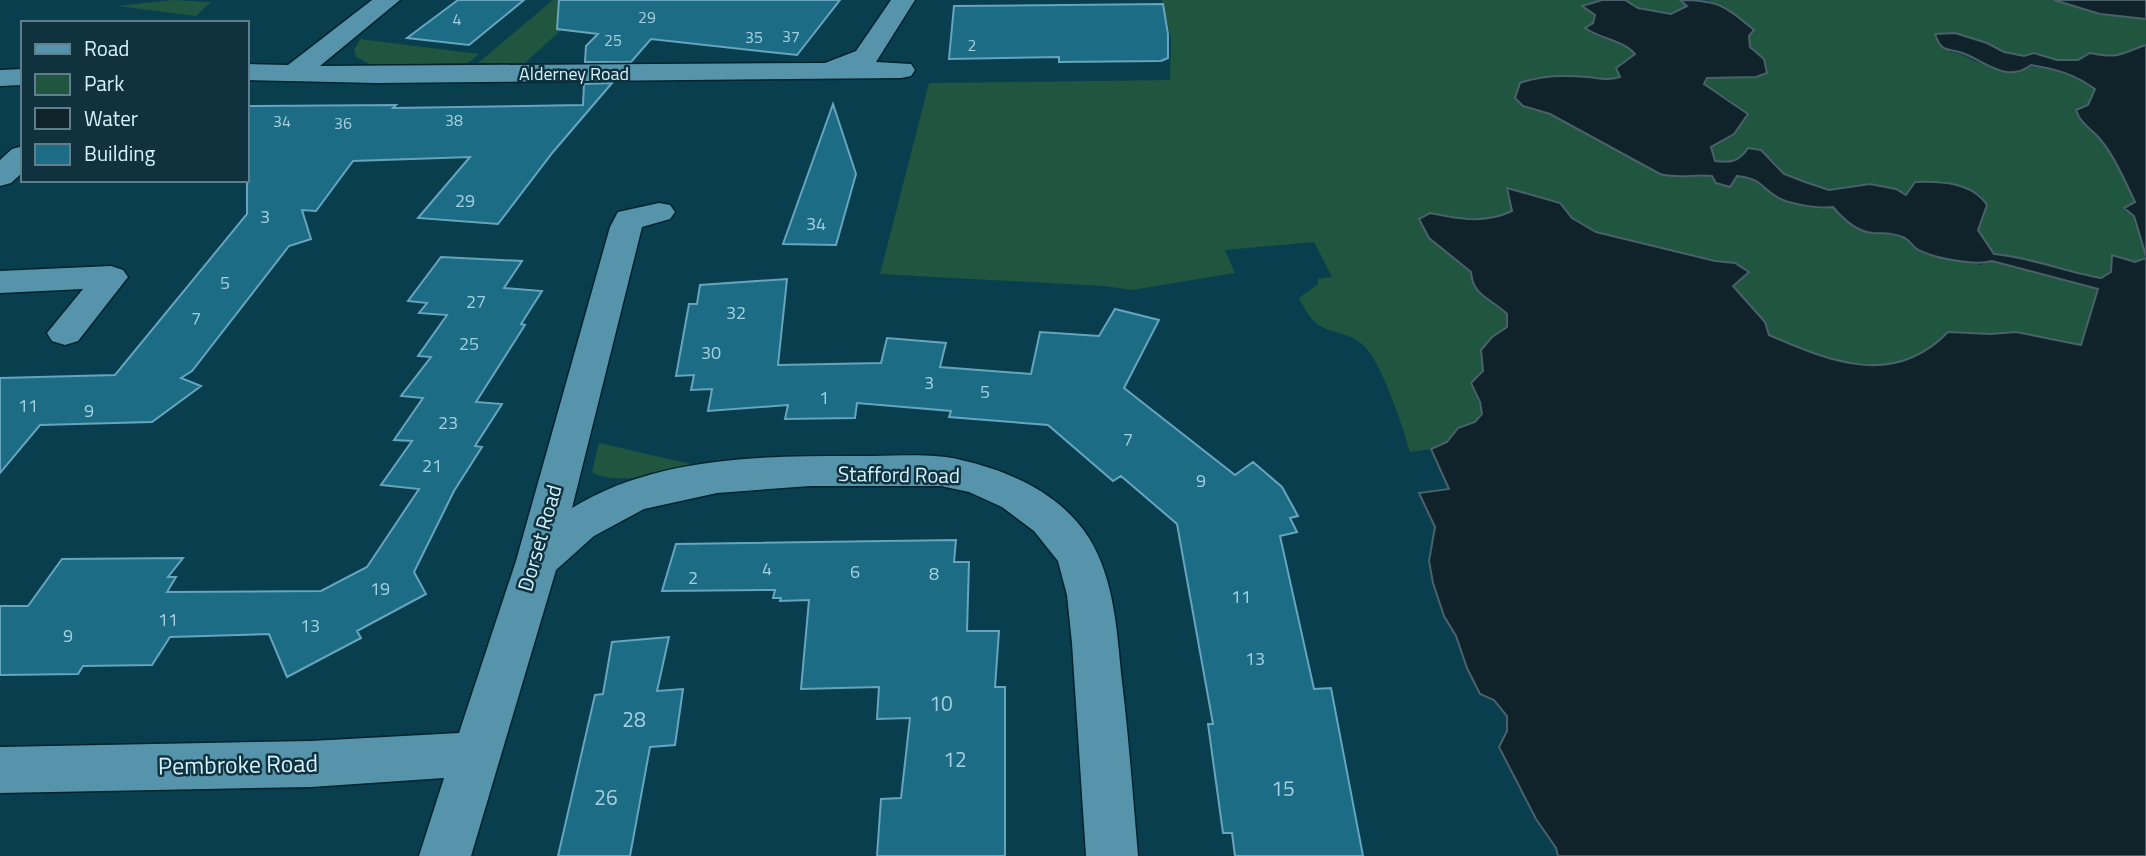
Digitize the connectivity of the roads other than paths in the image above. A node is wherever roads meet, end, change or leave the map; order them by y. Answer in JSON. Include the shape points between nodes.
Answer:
{"nodes":[{"id":1,"x":388,"y":0,"type":"edge"},
{"id":2,"x":903,"y":0,"type":"edge"},
{"id":3,"x":901,"y":70,"type":"dead end"},
{"id":4,"x":827,"y":71,"type":"junction"},
{"id":5,"x":248,"y":72,"type":"edge"},
{"id":6,"x":294,"y":73,"type":"junction"},
{"id":7,"x":21,"y":77,"type":"edge"},
{"id":8,"x":0,"y":78,"type":"edge"},
{"id":9,"x":21,"y":157,"type":"edge"},
{"id":10,"x":0,"y":177,"type":"edge"},
{"id":11,"x":630,"y":212,"type":"dead end"},
{"id":12,"x":0,"y":282,"type":"edge"},
{"id":13,"x":65,"y":333,"type":"dead end"},
{"id":14,"x":537,"y":561,"type":"junction"},
{"id":15,"x":475,"y":754,"type":"junction"},
{"id":16,"x":0,"y":769,"type":"edge"},
{"id":17,"x":445,"y":856,"type":"edge"},
{"id":18,"x":1112,"y":856,"type":"edge"}],
"edges":[{"from":1,"to":6,"type":"street"},
{"from":2,"to":4,"type":"street","via":[[866,57]]},
{"from":3,"to":4,"type":"street","name":"Alderney Road"},
{"from":4,"to":6,"type":"street","name":"Alderney Road"},
{"from":5,"to":6,"type":"street","name":"Alderney Road"},
{"from":7,"to":8,"type":"street"},
{"from":9,"to":10,"type":"street"},
{"from":11,"to":14,"type":"street","name":"Dorset Road"},
{"from":12,"to":13,"type":"street","via":[[111,277]]},
{"from":14,"to":15,"type":"street","name":"Dorset Road"},
{"from":14,"to":18,"type":"street","name":"Stafford Road","via":[[594,514],[661,488],[705,478],[941,471],[998,485],[1036,508],[1056,528],[1073,550],[1085,578],[1098,670]]},
{"from":15,"to":16,"type":"street","name":"Pembroke Road","via":[[311,764]]},
{"from":15,"to":17,"type":"street","name":"Dorset Road"}]}
